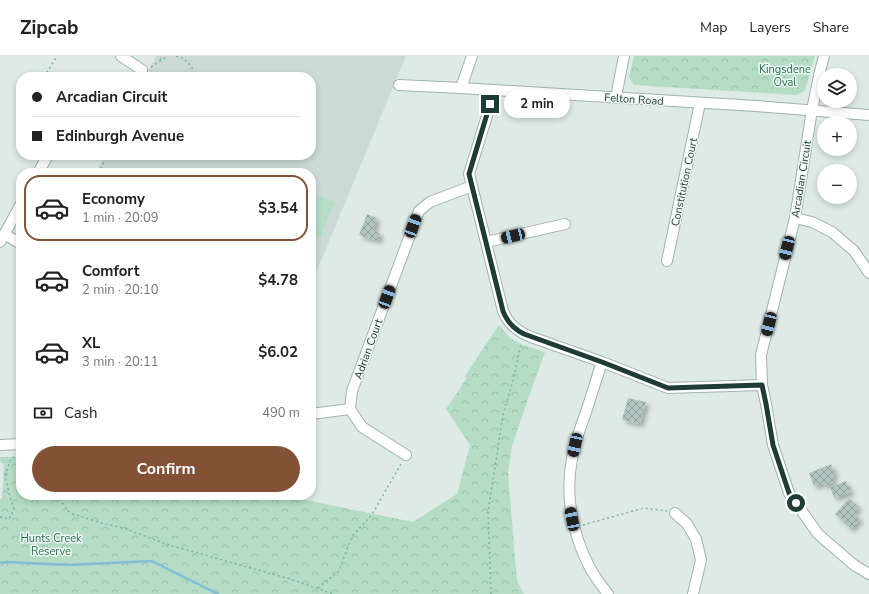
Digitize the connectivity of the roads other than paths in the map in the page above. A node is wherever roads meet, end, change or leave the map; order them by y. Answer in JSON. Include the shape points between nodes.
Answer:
{"nodes":[{"id":1,"x":121,"y":56,"type":"edge"},
{"id":2,"x":472,"y":56,"type":"edge"},
{"id":3,"x":624,"y":56,"type":"edge"},
{"id":4,"x":824,"y":56,"type":"edge"},
{"id":5,"x":142,"y":70,"type":"road end"},
{"id":6,"x":399,"y":85,"type":"dead end"},
{"id":7,"x":461,"y":88,"type":"junction"},
{"id":8,"x":495,"y":90,"type":"junction"},
{"id":9,"x":616,"y":97,"type":"junction"},
{"id":10,"x":700,"y":103,"type":"junction"},
{"id":11,"x":812,"y":110,"type":"junction"},
{"id":12,"x":869,"y":115,"type":"edge"},
{"id":13,"x":472,"y":186,"type":"junction"},
{"id":14,"x":16,"y":213,"type":"edge"},
{"id":15,"x":795,"y":218,"type":"junction"},
{"id":16,"x":565,"y":224,"type":"dead end"},
{"id":17,"x":2,"y":238,"type":"edge"},
{"id":18,"x":16,"y":242,"type":"edge"},
{"id":19,"x":486,"y":242,"type":"junction"},
{"id":20,"x":667,"y":261,"type":"dead end"},
{"id":21,"x":869,"y":273,"type":"edge"},
{"id":22,"x":602,"y":362,"type":"junction"},
{"id":23,"x":762,"y":385,"type":"junction"},
{"id":24,"x":350,"y":409,"type":"junction"},
{"id":25,"x":316,"y":413,"type":"edge"},
{"id":26,"x":16,"y":444,"type":"edge"},
{"id":27,"x":0,"y":445,"type":"edge"},
{"id":28,"x":406,"y":455,"type":"road end"},
{"id":29,"x":674,"y":513,"type":"road end"},
{"id":30,"x":869,"y":574,"type":"edge"},
{"id":31,"x":608,"y":594,"type":"edge"},
{"id":32,"x":693,"y":594,"type":"edge"}],
"edges":[{"from":1,"to":5,"type":"street"},
{"from":2,"to":7,"type":"street"},
{"from":3,"to":9,"type":"street"},
{"from":4,"to":11,"type":"street","name":"Arcadian Circuit"},
{"from":6,"to":7,"type":"street","name":"Felton Road"},
{"from":7,"to":8,"type":"street","name":"Felton Road"},
{"from":8,"to":9,"type":"street","name":"Felton Road"},
{"from":8,"to":13,"type":"street","via":[[469,174]]},
{"from":9,"to":10,"type":"street","name":"Felton Road"},
{"from":10,"to":11,"type":"street","name":"Felton Road"},
{"from":10,"to":20,"type":"street","name":"Constitution Court"},
{"from":11,"to":12,"type":"street","name":"Felton Road"},
{"from":11,"to":15,"type":"street","name":"Arcadian Circuit"},
{"from":13,"to":19,"type":"street"},
{"from":13,"to":24,"type":"street","name":"Adrian Court","via":[[430,202],[418,211],[352,391]]},
{"from":14,"to":17,"type":"street"},
{"from":15,"to":21,"type":"street","via":[[812,222],[832,232],[854,251]]},
{"from":15,"to":23,"type":"street","name":"Arcadian Circuit","via":[[762,355]]},
{"from":16,"to":19,"type":"street"},
{"from":17,"to":18,"type":"street"},
{"from":19,"to":22,"type":"street","via":[[503,311],[515,329]]},
{"from":22,"to":23,"type":"street","via":[[668,388]]},
{"from":22,"to":31,"type":"street","via":[[575,445],[569,493],[574,528],[581,548]]},
{"from":23,"to":30,"type":"street","name":"Arcadian Circuit","via":[[773,445],[789,493],[818,534],[854,565]]},
{"from":24,"to":25,"type":"street"},
{"from":24,"to":28,"type":"street","via":[[362,427]]},
{"from":26,"to":27,"type":"street"},
{"from":29,"to":32,"type":"street","via":[[687,524],[696,539],[701,560]]}]}
